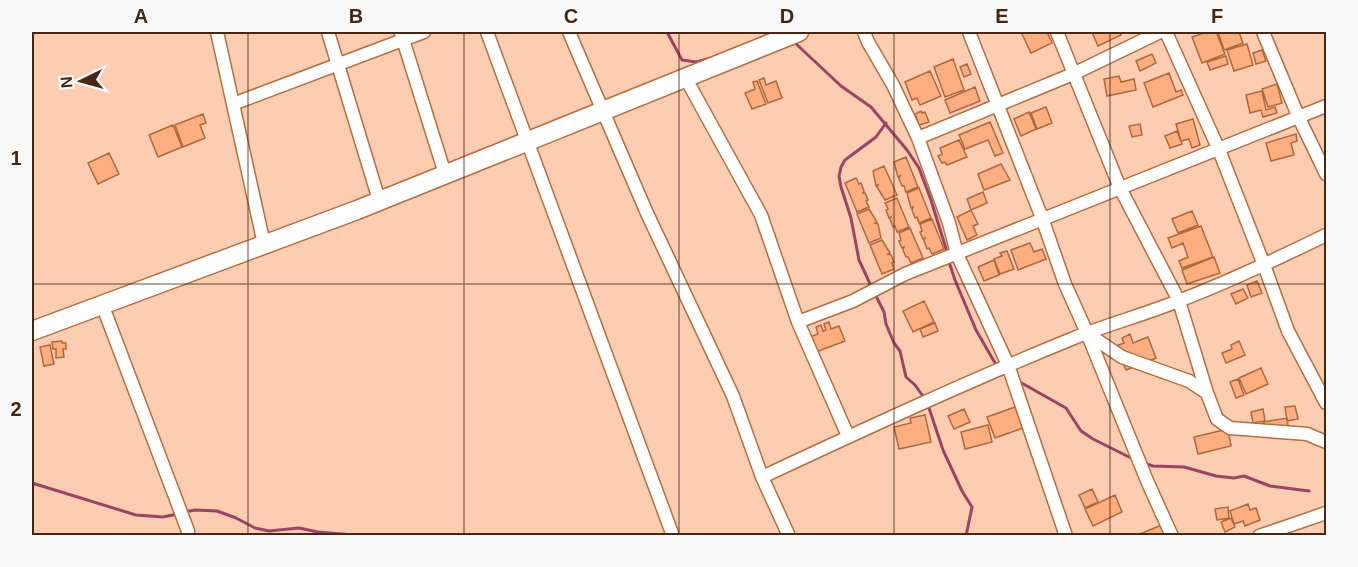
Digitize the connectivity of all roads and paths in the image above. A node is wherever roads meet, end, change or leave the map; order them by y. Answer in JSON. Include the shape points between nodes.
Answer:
{"nodes":[{"id":1,"x":217,"y":32,"type":"edge"},
{"id":2,"x":328,"y":32,"type":"edge"},
{"id":3,"x":424,"y":32,"type":"edge"},
{"id":4,"x":487,"y":32,"type":"edge"},
{"id":5,"x":569,"y":32,"type":"edge"},
{"id":6,"x":800,"y":32,"type":"edge"},
{"id":7,"x":864,"y":32,"type":"edge"},
{"id":8,"x":969,"y":32,"type":"edge"},
{"id":9,"x":1057,"y":32,"type":"edge"},
{"id":10,"x":1160,"y":32,"type":"edge"},
{"id":11,"x":1166,"y":32,"type":"edge"},
{"id":12,"x":1263,"y":32,"type":"edge"},
{"id":13,"x":402,"y":35,"type":"edge"},
{"id":14,"x":338,"y":64,"type":"junction"},
{"id":15,"x":1073,"y":74,"type":"junction"},
{"id":16,"x":685,"y":77,"type":"junction"},
{"id":17,"x":233,"y":104,"type":"junction"},
{"id":18,"x":999,"y":106,"type":"junction"},
{"id":19,"x":1326,"y":106,"type":"edge"},
{"id":20,"x":602,"y":109,"type":"junction"},
{"id":21,"x":1299,"y":118,"type":"junction"},
{"id":22,"x":918,"y":138,"type":"junction"},
{"id":23,"x":527,"y":142,"type":"junction"},
{"id":24,"x":1218,"y":150,"type":"junction"},
{"id":25,"x":445,"y":174,"type":"junction"},
{"id":26,"x":1326,"y":174,"type":"edge"},
{"id":27,"x":1120,"y":188,"type":"junction"},
{"id":28,"x":379,"y":200,"type":"junction"},
{"id":29,"x":1042,"y":218,"type":"junction"},
{"id":30,"x":1326,"y":236,"type":"edge"},
{"id":31,"x":264,"y":244,"type":"junction"},
{"id":32,"x":957,"y":254,"type":"junction"},
{"id":33,"x":1264,"y":265,"type":"junction"},
{"id":34,"x":1179,"y":301,"type":"junction"},
{"id":35,"x":102,"y":304,"type":"junction"},
{"id":36,"x":798,"y":322,"type":"junction"},
{"id":37,"x":32,"y":331,"type":"edge"},
{"id":38,"x":1087,"y":333,"type":"junction"},
{"id":39,"x":1008,"y":365,"type":"junction"},
{"id":40,"x":1207,"y":393,"type":"junction"},
{"id":41,"x":1326,"y":403,"type":"edge"},
{"id":42,"x":848,"y":436,"type":"junction"},
{"id":43,"x":1326,"y":442,"type":"edge"},
{"id":44,"x":762,"y":477,"type":"junction"},
{"id":45,"x":1326,"y":513,"type":"edge"},
{"id":46,"x":187,"y":536,"type":"edge"},
{"id":47,"x":673,"y":536,"type":"edge"},
{"id":48,"x":789,"y":536,"type":"edge"},
{"id":49,"x":1066,"y":536,"type":"edge"},
{"id":50,"x":1173,"y":536,"type":"edge"},
{"id":51,"x":1259,"y":536,"type":"edge"}],
"edges":[{"from":1,"to":17,"type":"street"},
{"from":2,"to":14,"type":"street"},
{"from":3,"to":13,"type":"street"},
{"from":4,"to":23,"type":"street"},
{"from":5,"to":20,"type":"street"},
{"from":6,"to":16,"type":"street"},
{"from":7,"to":22,"type":"street"},
{"from":8,"to":18,"type":"street"},
{"from":9,"to":15,"type":"street"},
{"from":10,"to":15,"type":"street"},
{"from":11,"to":24,"type":"street"},
{"from":12,"to":21,"type":"street"},
{"from":13,"to":14,"type":"street"},
{"from":13,"to":25,"type":"street"},
{"from":14,"to":17,"type":"street"},
{"from":14,"to":28,"type":"street"},
{"from":15,"to":18,"type":"street"},
{"from":15,"to":27,"type":"street"},
{"from":16,"to":20,"type":"street"},
{"from":16,"to":36,"type":"street","via":[[761,215]]},
{"from":17,"to":31,"type":"street"},
{"from":18,"to":22,"type":"street"},
{"from":18,"to":29,"type":"street"},
{"from":19,"to":21,"type":"street"},
{"from":20,"to":23,"type":"street"},
{"from":20,"to":44,"type":"street","via":[[733,396]]},
{"from":21,"to":24,"type":"street"},
{"from":21,"to":26,"type":"street"},
{"from":22,"to":32,"type":"street"},
{"from":23,"to":25,"type":"street"},
{"from":23,"to":47,"type":"street"},
{"from":24,"to":27,"type":"street"},
{"from":24,"to":33,"type":"street"},
{"from":25,"to":28,"type":"street"},
{"from":27,"to":29,"type":"street"},
{"from":27,"to":34,"type":"street"},
{"from":28,"to":31,"type":"street"},
{"from":29,"to":32,"type":"street"},
{"from":29,"to":38,"type":"street"},
{"from":30,"to":33,"type":"street"},
{"from":31,"to":35,"type":"street"},
{"from":32,"to":36,"type":"street"},
{"from":32,"to":39,"type":"street"},
{"from":33,"to":34,"type":"street"},
{"from":33,"to":41,"type":"street","via":[[1288,331]]},
{"from":34,"to":38,"type":"street"},
{"from":34,"to":40,"type":"street"},
{"from":35,"to":37,"type":"street"},
{"from":35,"to":46,"type":"street"},
{"from":36,"to":42,"type":"street"},
{"from":38,"to":39,"type":"street"},
{"from":38,"to":40,"type":"street","via":[[1122,357],[1189,381]]},
{"from":38,"to":50,"type":"street"},
{"from":39,"to":42,"type":"street"},
{"from":39,"to":49,"type":"street"},
{"from":40,"to":43,"type":"street","via":[[1217,419],[1230,428],[1307,434]]},
{"from":42,"to":44,"type":"street"},
{"from":44,"to":48,"type":"street"},
{"from":45,"to":51,"type":"street"}]}
